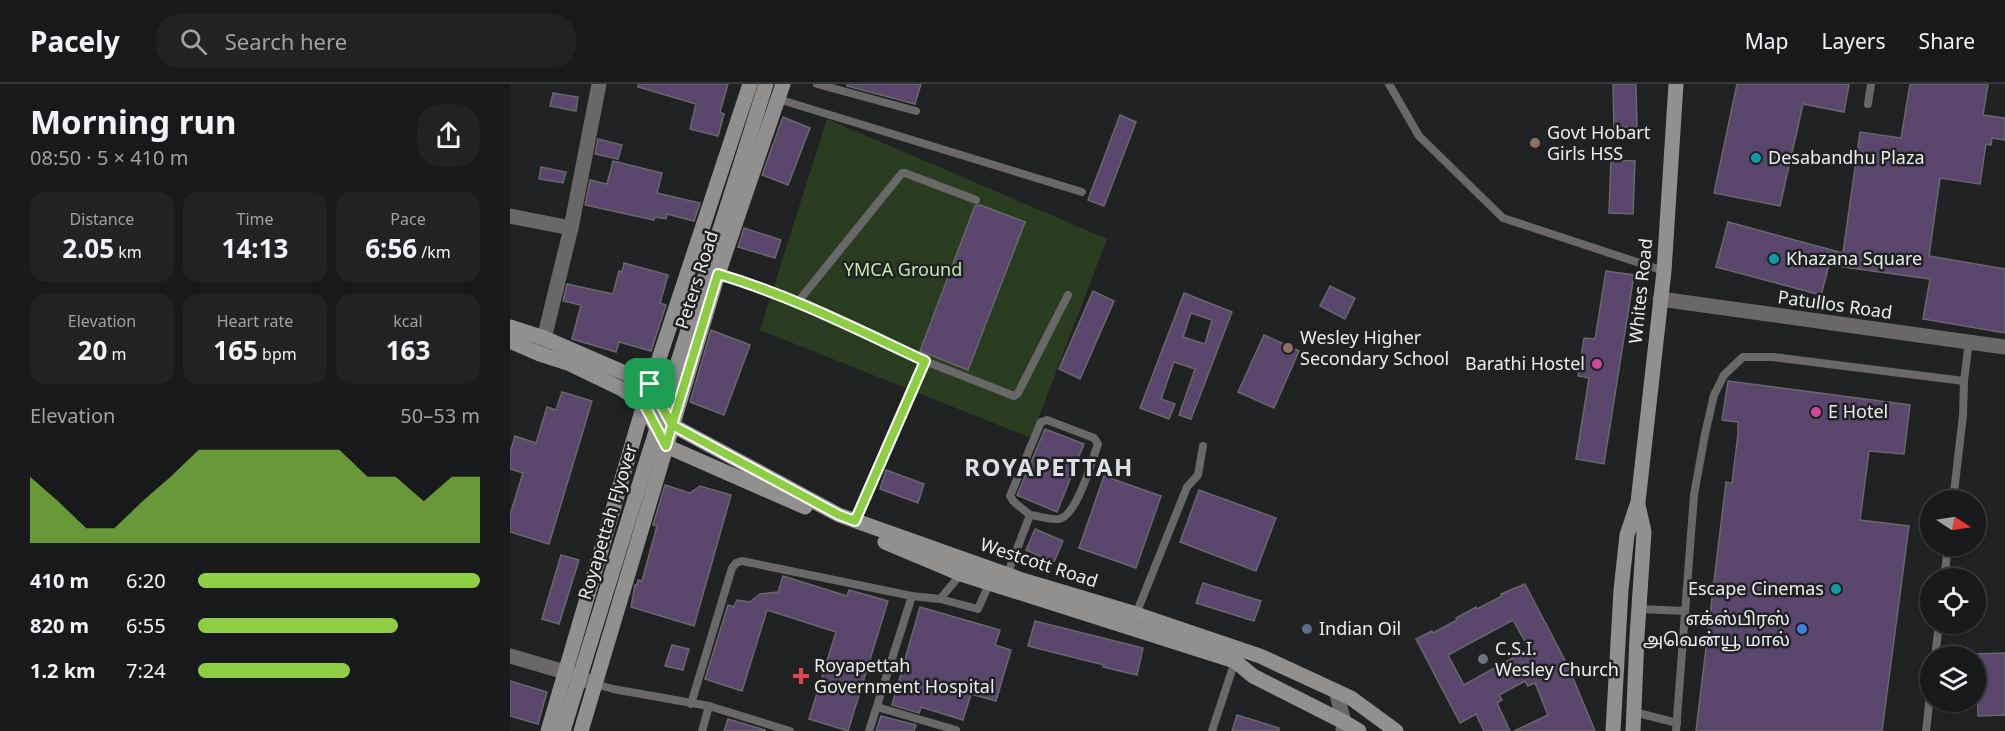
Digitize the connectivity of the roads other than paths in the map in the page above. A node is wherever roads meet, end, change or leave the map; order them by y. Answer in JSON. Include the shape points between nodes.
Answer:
{"nodes":[{"id":1,"x":599,"y":84,"type":"edge"},
{"id":2,"x":750,"y":84,"type":"edge"},
{"id":3,"x":766,"y":84,"type":"edge"},
{"id":4,"x":817,"y":84,"type":"edge"},
{"id":5,"x":1389,"y":84,"type":"edge"},
{"id":6,"x":1676,"y":84,"type":"edge"},
{"id":7,"x":1871,"y":84,"type":"edge"},
{"id":8,"x":780,"y":91,"type":"edge"},
{"id":9,"x":1868,"y":104,"type":"dead end"},
{"id":10,"x":916,"y":111,"type":"dead end"},
{"id":11,"x":1082,"y":192,"type":"dead end"},
{"id":12,"x":976,"y":200,"type":"dead end"},
{"id":13,"x":510,"y":216,"type":"edge"},
{"id":14,"x":571,"y":228,"type":"junction"},
{"id":15,"x":1664,"y":271,"type":"junction"},
{"id":16,"x":718,"y":274,"type":"junction"},
{"id":17,"x":1068,"y":294,"type":"dead end"},
{"id":18,"x":1660,"y":299,"type":"junction"},
{"id":19,"x":797,"y":303,"type":"junction"},
{"id":20,"x":510,"y":327,"type":"edge"},
{"id":21,"x":544,"y":339,"type":"junction"},
{"id":22,"x":510,"y":341,"type":"edge"},
{"id":23,"x":1969,"y":342,"type":"junction"},
{"id":24,"x":2005,"y":347,"type":"edge"},
{"id":25,"x":540,"y":354,"type":"junction"},
{"id":26,"x":925,"y":361,"type":"junction"},
{"id":27,"x":1964,"y":381,"type":"junction"},
{"id":28,"x":650,"y":384,"type":"junction"},
{"id":29,"x":644,"y":404,"type":"junction"},
{"id":30,"x":672,"y":425,"type":"junction"},
{"id":31,"x":666,"y":446,"type":"junction"},
{"id":32,"x":1203,"y":446,"type":"dead end"},
{"id":33,"x":1954,"y":490,"type":"edge"},
{"id":34,"x":1638,"y":502,"type":"junction"},
{"id":35,"x":1030,"y":515,"type":"junction"},
{"id":36,"x":855,"y":521,"type":"junction"},
{"id":37,"x":961,"y":574,"type":"junction"},
{"id":38,"x":1007,"y":575,"type":"junction"},
{"id":39,"x":990,"y":582,"type":"junction"},
{"id":40,"x":912,"y":596,"type":"junction"},
{"id":41,"x":940,"y":599,"type":"junction"},
{"id":42,"x":1640,"y":609,"type":"junction"},
{"id":43,"x":1685,"y":611,"type":"junction"},
{"id":44,"x":1136,"y":614,"type":"junction"},
{"id":45,"x":510,"y":656,"type":"edge"},
{"id":46,"x":1234,"y":661,"type":"junction"},
{"id":47,"x":565,"y":672,"type":"junction"},
{"id":48,"x":595,"y":684,"type":"junction"},
{"id":49,"x":1336,"y":691,"type":"junction"},
{"id":50,"x":691,"y":704,"type":"junction"},
{"id":51,"x":709,"y":706,"type":"junction"},
{"id":52,"x":877,"y":707,"type":"junction"},
{"id":53,"x":1634,"y":712,"type":"junction"},
{"id":54,"x":1928,"y":712,"type":"edge"},
{"id":55,"x":1343,"y":726,"type":"edge"},
{"id":56,"x":1676,"y":727,"type":"edge"},
{"id":57,"x":956,"y":730,"type":"edge"},
{"id":58,"x":548,"y":731,"type":"edge"},
{"id":59,"x":563,"y":731,"type":"edge"},
{"id":60,"x":581,"y":731,"type":"edge"},
{"id":61,"x":702,"y":731,"type":"edge"},
{"id":62,"x":790,"y":731,"type":"edge"},
{"id":63,"x":869,"y":731,"type":"edge"},
{"id":64,"x":1212,"y":731,"type":"edge"},
{"id":65,"x":1359,"y":731,"type":"edge"},
{"id":66,"x":1396,"y":731,"type":"edge"},
{"id":67,"x":1613,"y":731,"type":"edge"},
{"id":68,"x":1633,"y":731,"type":"edge"},
{"id":69,"x":1926,"y":731,"type":"edge"}],
"edges":[{"from":1,"to":14,"type":"street"},
{"from":2,"to":28,"type":"main road","name":"Peters Road"},
{"from":3,"to":59,"type":"main road","name":"Royapettah Flyover","bridge":true},
{"from":4,"to":10,"type":"lane"},
{"from":5,"to":15,"type":"lane","via":[[1419,136],[1503,218]]},
{"from":6,"to":15,"type":"main road","name":"Whites Road"},
{"from":7,"to":9,"type":"lane"},
{"from":8,"to":11,"type":"lane"},
{"from":8,"to":16,"type":"main road","name":"Peters Road"},
{"from":12,"to":19,"type":"lane","via":[[902,173]]},
{"from":13,"to":14,"type":"street"},
{"from":14,"to":21,"type":"street"},
{"from":15,"to":18,"type":"main road","name":"Whites Road"},
{"from":16,"to":19,"type":"lane"},
{"from":16,"to":30,"type":"main road","name":"Peters Road"},
{"from":17,"to":26,"type":"lane","via":[[1016,395]]},
{"from":18,"to":23,"type":"street","name":"Patullos Road"},
{"from":18,"to":34,"type":"main road","name":"Whites Road"},
{"from":19,"to":26,"type":"lane"},
{"from":20,"to":21,"type":"main road"},
{"from":21,"to":25,"type":"street"},
{"from":21,"to":28,"type":"main road"},
{"from":22,"to":25,"type":"main road"},
{"from":23,"to":24,"type":"street","name":"Patullos Road"},
{"from":23,"to":27,"type":"lane"},
{"from":25,"to":29,"type":"main road","via":[[568,363]]},
{"from":26,"to":36,"type":"lane"},
{"from":27,"to":33,"type":"lane"},
{"from":27,"to":43,"type":"lane","via":[[1773,357],[1743,357],[1724,375],[1714,395],[1705,434],[1694,495]]},
{"from":28,"to":29,"type":"main road","name":"Peters Road"},
{"from":28,"to":30,"type":"main road"},
{"from":29,"to":31,"type":"main road"},
{"from":29,"to":47,"type":"main road","name":"Peters Road"},
{"from":30,"to":31,"type":"main road","name":"Peters Road"},
{"from":30,"to":36,"type":"main road","name":"Westcott Road"},
{"from":31,"to":37,"type":"main road","name":"Westcott Road"},
{"from":31,"to":48,"type":"main road","name":"Peters Road"},
{"from":32,"to":44,"type":"lane","via":[[1198,475],[1187,487]]},
{"from":34,"to":42,"type":"main road","name":"Whites Road","via":[[1644,532]]},
{"from":34,"to":67,"type":"main road","name":"Whites Road","via":[[1627,535]]},
{"from":35,"to":35,"type":"lane","via":[[1059,519],[1069,513],[1098,444],[1094,438],[1047,420],[1041,422],[1010,496]]},
{"from":35,"to":38,"type":"lane"},
{"from":36,"to":38,"type":"main road","name":"Westcott Road"},
{"from":37,"to":39,"type":"main road","name":"Westcott Road"},
{"from":37,"to":41,"type":"lane"},
{"from":38,"to":44,"type":"main road","name":"Westcott Road"},
{"from":39,"to":41,"type":"lane","via":[[978,609]]},
{"from":39,"to":46,"type":"main road","name":"Westcott Road"},
{"from":40,"to":41,"type":"lane"},
{"from":40,"to":50,"type":"lane","via":[[736,562]]},
{"from":40,"to":52,"type":"lane"},
{"from":42,"to":43,"type":"lane"},
{"from":42,"to":53,"type":"main road","name":"Whites Road"},
{"from":43,"to":56,"type":"lane"},
{"from":44,"to":49,"type":"main road","name":"Westcott Road","via":[[1260,656]]},
{"from":45,"to":47,"type":"street"},
{"from":46,"to":55,"type":"main road","name":"Westcott Road","via":[[1253,676]]},
{"from":46,"to":64,"type":"lane"},
{"from":47,"to":48,"type":"street"},
{"from":47,"to":58,"type":"main road","name":"Peters Road"},
{"from":48,"to":50,"type":"lane"},
{"from":48,"to":60,"type":"main road","name":"Peters Road"},
{"from":49,"to":55,"type":"street"},
{"from":49,"to":66,"type":"main road","name":"Westcott Road"},
{"from":50,"to":51,"type":"lane"},
{"from":51,"to":61,"type":"lane"},
{"from":51,"to":62,"type":"lane"},
{"from":52,"to":57,"type":"lane"},
{"from":52,"to":63,"type":"lane"},
{"from":53,"to":56,"type":"lane"},
{"from":53,"to":68,"type":"main road","name":"Whites Road"},
{"from":54,"to":69,"type":"lane"},
{"from":55,"to":65,"type":"main road","name":"Westcott Road"}]}
